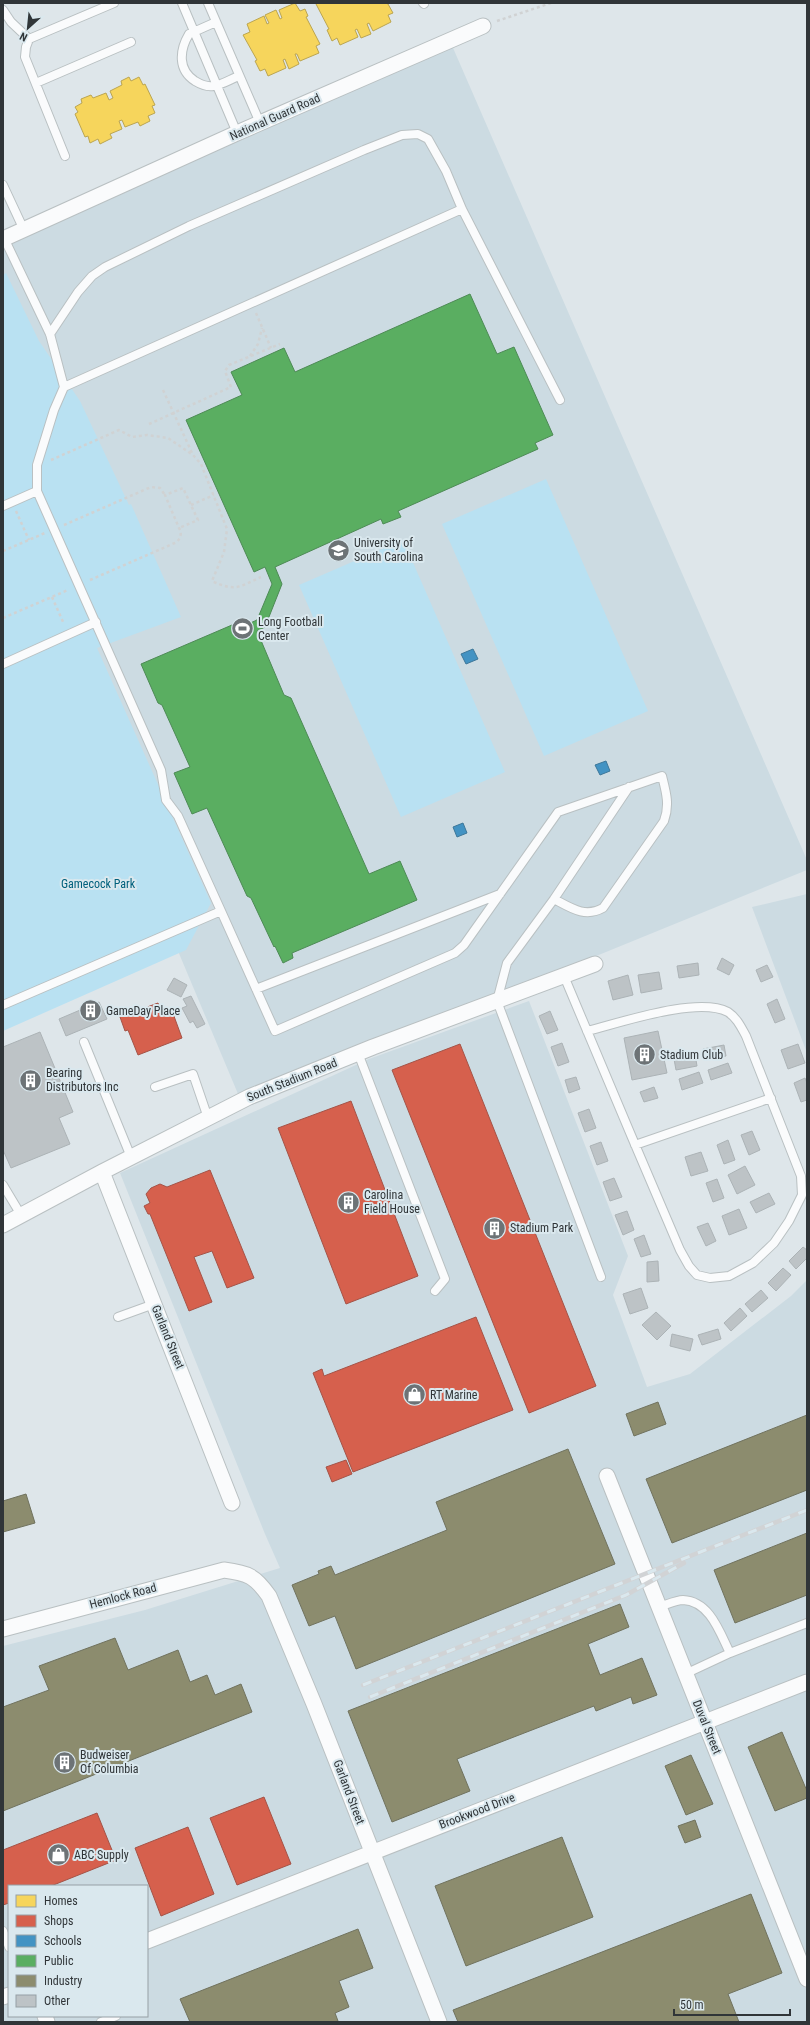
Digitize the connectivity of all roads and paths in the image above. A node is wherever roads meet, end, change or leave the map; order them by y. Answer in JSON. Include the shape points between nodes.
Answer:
{"nodes":[{"id":1,"x":114,"y":3,"type":"edge"},
{"id":2,"x":182,"y":3,"type":"edge"},
{"id":3,"x":208,"y":3,"type":"edge"},
{"id":4,"x":551,"y":3,"type":"edge"},
{"id":5,"x":3,"y":10,"type":"edge"},
{"id":6,"x":216,"y":22,"type":"junction"},
{"id":7,"x":483,"y":26,"type":"joint"},
{"id":8,"x":194,"y":31,"type":"junction"},
{"id":9,"x":29,"y":39,"type":"junction"},
{"id":10,"x":131,"y":42,"type":"dead end"},
{"id":11,"x":239,"y":76,"type":"junction"},
{"id":12,"x":36,"y":83,"type":"junction"},
{"id":13,"x":217,"y":85,"type":"junction"},
{"id":14,"x":260,"y":123,"type":"junction"},
{"id":15,"x":237,"y":133,"type":"junction"},
{"id":16,"x":65,"y":156,"type":"dead end"},
{"id":17,"x":3,"y":185,"type":"edge"},
{"id":18,"x":462,"y":209,"type":"junction"},
{"id":19,"x":24,"y":230,"type":"junction"},
{"id":20,"x":4,"y":239,"type":"edge"},
{"id":21,"x":252,"y":304,"type":"junction"},
{"id":22,"x":262,"y":327,"type":"junction"},
{"id":23,"x":50,"y":334,"type":"junction"},
{"id":24,"x":280,"y":344,"type":"dead end"},
{"id":25,"x":271,"y":348,"type":"junction"},
{"id":26,"x":250,"y":356,"type":"junction"},
{"id":27,"x":64,"y":387,"type":"junction"},
{"id":28,"x":164,"y":390,"type":"dead end"},
{"id":29,"x":560,"y":400,"type":"dead end"},
{"id":30,"x":174,"y":412,"type":"junction"},
{"id":31,"x":149,"y":424,"type":"dead end"},
{"id":32,"x":194,"y":455,"type":"junction"},
{"id":33,"x":37,"y":465,"type":"junction"},
{"id":34,"x":37,"y":491,"type":"junction"},
{"id":35,"x":165,"y":495,"type":"junction"},
{"id":36,"x":214,"y":495,"type":"junction"},
{"id":37,"x":12,"y":502,"type":"junction"},
{"id":38,"x":191,"y":505,"type":"junction"},
{"id":39,"x":3,"y":506,"type":"edge"},
{"id":40,"x":180,"y":528,"type":"junction"},
{"id":41,"x":55,"y":529,"type":"junction"},
{"id":42,"x":28,"y":540,"type":"junction"},
{"id":43,"x":169,"y":546,"type":"dead end"},
{"id":44,"x":3,"y":551,"type":"edge"},
{"id":45,"x":261,"y":577,"type":"dead end"},
{"id":46,"x":52,"y":597,"type":"dead end"},
{"id":47,"x":96,"y":622,"type":"junction"},
{"id":48,"x":70,"y":635,"type":"junction"},
{"id":49,"x":3,"y":664,"type":"edge"},
{"id":50,"x":629,"y":787,"type":"junction"},
{"id":51,"x":501,"y":894,"type":"junction"},
{"id":52,"x":554,"y":899,"type":"junction"},
{"id":53,"x":221,"y":911,"type":"junction"},
{"id":54,"x":595,"y":964,"type":"dead end"},
{"id":55,"x":564,"y":976,"type":"junction"},
{"id":56,"x":256,"y":989,"type":"junction"},
{"id":57,"x":497,"y":1001,"type":"junction"},
{"id":58,"x":3,"y":1005,"type":"edge"},
{"id":59,"x":587,"y":1031,"type":"junction"},
{"id":60,"x":84,"y":1042,"type":"dead end"},
{"id":61,"x":358,"y":1053,"type":"junction"},
{"id":62,"x":155,"y":1087,"type":"dead end"},
{"id":63,"x":771,"y":1098,"type":"junction"},
{"id":64,"x":208,"y":1118,"type":"junction"},
{"id":65,"x":635,"y":1145,"type":"junction"},
{"id":66,"x":132,"y":1157,"type":"junction"},
{"id":67,"x":102,"y":1172,"type":"junction"},
{"id":68,"x":3,"y":1185,"type":"edge"},
{"id":69,"x":21,"y":1215,"type":"junction"},
{"id":70,"x":3,"y":1225,"type":"edge"},
{"id":71,"x":601,"y":1277,"type":"dead end"},
{"id":72,"x":435,"y":1291,"type":"dead end"},
{"id":73,"x":154,"y":1304,"type":"junction"},
{"id":74,"x":118,"y":1317,"type":"dead end"},
{"id":75,"x":606,"y":1476,"type":"dead end"},
{"id":76,"x":232,"y":1503,"type":"dead end"},
{"id":77,"x":244,"y":1572,"type":"joint"},
{"id":78,"x":659,"y":1607,"type":"junction"},
{"id":79,"x":807,"y":1623,"type":"edge"},
{"id":80,"x":3,"y":1628,"type":"edge"},
{"id":81,"x":730,"y":1653,"type":"junction"},
{"id":82,"x":685,"y":1674,"type":"junction"},
{"id":83,"x":807,"y":1682,"type":"edge"},
{"id":84,"x":704,"y":1722,"type":"junction"},
{"id":85,"x":372,"y":1852,"type":"junction"},
{"id":86,"x":3,"y":1931,"type":"edge"},
{"id":87,"x":148,"y":1941,"type":"edge"},
{"id":88,"x":8,"y":1944,"type":"edge"},
{"id":89,"x":807,"y":1979,"type":"edge"},
{"id":90,"x":114,"y":2017,"type":"edge"},
{"id":91,"x":101,"y":2022,"type":"edge"},
{"id":92,"x":439,"y":2022,"type":"edge"}],
"edges":[{"from":1,"to":9,"type":"lane"},
{"from":2,"to":8,"type":"lane"},
{"from":3,"to":6,"type":"lane"},
{"from":4,"to":7,"type":"path"},
{"from":5,"to":9,"type":"lane","via":[[11,22]]},
{"from":6,"to":8,"type":"lane"},
{"from":6,"to":11,"type":"lane"},
{"from":7,"to":14,"type":"street","name":"National Guard Road"},
{"from":8,"to":13,"type":"lane"},
{"from":8,"to":13,"type":"lane","via":[[185,41],[182,66],[198,83]]},
{"from":9,"to":12,"type":"lane","via":[[25,57]]},
{"from":10,"to":12,"type":"lane"},
{"from":11,"to":13,"type":"lane"},
{"from":11,"to":14,"type":"lane"},
{"from":12,"to":16,"type":"lane"},
{"from":13,"to":15,"type":"lane"},
{"from":14,"to":15,"type":"street","name":"National Guard Road"},
{"from":15,"to":19,"type":"street","name":"National Guard Road"},
{"from":17,"to":19,"type":"lane"},
{"from":18,"to":21,"type":"lane"},
{"from":18,"to":23,"type":"lane","via":[[446,171],[428,139],[418,134],[402,135],[189,226],[105,267],[92,276],[78,292]]},
{"from":18,"to":29,"type":"lane"},
{"from":19,"to":20,"type":"street","name":"National Guard Road"},
{"from":20,"to":23,"type":"lane"},
{"from":21,"to":22,"type":"path"},
{"from":21,"to":27,"type":"lane"},
{"from":22,"to":25,"type":"path"},
{"from":22,"to":26,"type":"path","via":[[258,344]]},
{"from":23,"to":27,"type":"lane"},
{"from":24,"to":25,"type":"path"},
{"from":25,"to":26,"type":"path"},
{"from":26,"to":30,"type":"path","via":[[225,369],[231,387]]},
{"from":27,"to":33,"type":"lane"},
{"from":28,"to":30,"type":"path"},
{"from":30,"to":31,"type":"path"},
{"from":30,"to":32,"type":"path"},
{"from":32,"to":33,"type":"path","via":[[168,438],[147,435],[132,437],[119,430]]},
{"from":32,"to":36,"type":"path","via":[[201,464]]},
{"from":33,"to":34,"type":"lane"},
{"from":34,"to":37,"type":"lane"},
{"from":34,"to":41,"type":"lane"},
{"from":35,"to":38,"type":"path","via":[[184,488]]},
{"from":35,"to":40,"type":"path"},
{"from":35,"to":41,"type":"path","via":[[160,488],[151,487]]},
{"from":36,"to":38,"type":"path"},
{"from":36,"to":45,"type":"path","via":[[226,523],[227,535],[221,562],[212,581],[235,588]]},
{"from":37,"to":39,"type":"lane"},
{"from":37,"to":42,"type":"path"},
{"from":38,"to":40,"type":"path","via":[[198,520]]},
{"from":40,"to":43,"type":"path","via":[[179,539]]},
{"from":41,"to":42,"type":"path"},
{"from":41,"to":47,"type":"lane"},
{"from":42,"to":44,"type":"path"},
{"from":46,"to":48,"type":"path"},
{"from":47,"to":48,"type":"lane"},
{"from":47,"to":53,"type":"lane","via":[[161,770],[166,800],[178,816]]},
{"from":48,"to":49,"type":"lane"},
{"from":50,"to":51,"type":"lane","via":[[558,812]]},
{"from":50,"to":52,"type":"lane"},
{"from":50,"to":52,"type":"lane","via":[[662,776],[668,798],[668,811],[664,821],[603,908],[595,913],[579,912]]},
{"from":51,"to":56,"type":"lane"},
{"from":51,"to":56,"type":"lane","via":[[464,945],[455,953],[275,1031]]},
{"from":52,"to":57,"type":"lane","via":[[507,963]]},
{"from":53,"to":56,"type":"lane"},
{"from":53,"to":58,"type":"lane"},
{"from":54,"to":55,"type":"street","name":"South Stadium Road"},
{"from":55,"to":57,"type":"street","name":"South Stadium Road"},
{"from":55,"to":59,"type":"lane"},
{"from":57,"to":61,"type":"street","name":"South Stadium Road"},
{"from":57,"to":71,"type":"lane"},
{"from":59,"to":63,"type":"lane","via":[[680,1009],[712,1007],[727,1012],[738,1020]]},
{"from":59,"to":65,"type":"lane"},
{"from":60,"to":66,"type":"lane"},
{"from":61,"to":64,"type":"street","name":"South Stadium Road","via":[[249,1097]]},
{"from":61,"to":72,"type":"lane","via":[[445,1279]]},
{"from":62,"to":64,"type":"lane","via":[[193,1074]]},
{"from":63,"to":65,"type":"lane"},
{"from":63,"to":65,"type":"lane","via":[[802,1176],[802,1195],[774,1243],[753,1263],[729,1276],[710,1278],[697,1275],[689,1266]]},
{"from":64,"to":66,"type":"street","name":"South Stadium Road"},
{"from":66,"to":67,"type":"street","name":"South Stadium Road"},
{"from":67,"to":69,"type":"street","name":"South Stadium Road"},
{"from":67,"to":73,"type":"street","name":"Garland Street"},
{"from":68,"to":69,"type":"lane"},
{"from":69,"to":70,"type":"street","name":"South Stadium Road"},
{"from":73,"to":74,"type":"lane"},
{"from":73,"to":76,"type":"street","name":"Garland Street"},
{"from":75,"to":78,"type":"street","name":"Duval Street"},
{"from":77,"to":80,"type":"street","name":"Hemlock Road","via":[[218,1571]]},
{"from":77,"to":85,"type":"street","name":"Garland Street","via":[[259,1581],[269,1596]]},
{"from":78,"to":81,"type":"lane","via":[[683,1600],[702,1606],[718,1627]]},
{"from":78,"to":82,"type":"street","name":"Duval Street"},
{"from":79,"to":81,"type":"lane"},
{"from":81,"to":82,"type":"lane"},
{"from":82,"to":84,"type":"street","name":"Duval Street"},
{"from":83,"to":84,"type":"street","name":"Brookwood Drive"},
{"from":84,"to":85,"type":"street","name":"Brookwood Drive"},
{"from":84,"to":89,"type":"street","name":"Duval Street"},
{"from":85,"to":87,"type":"street","name":"Brookwood Drive"},
{"from":85,"to":92,"type":"street","name":"Garland Street"},
{"from":86,"to":88,"type":"lane"},
{"from":90,"to":91,"type":"lane"}]}
